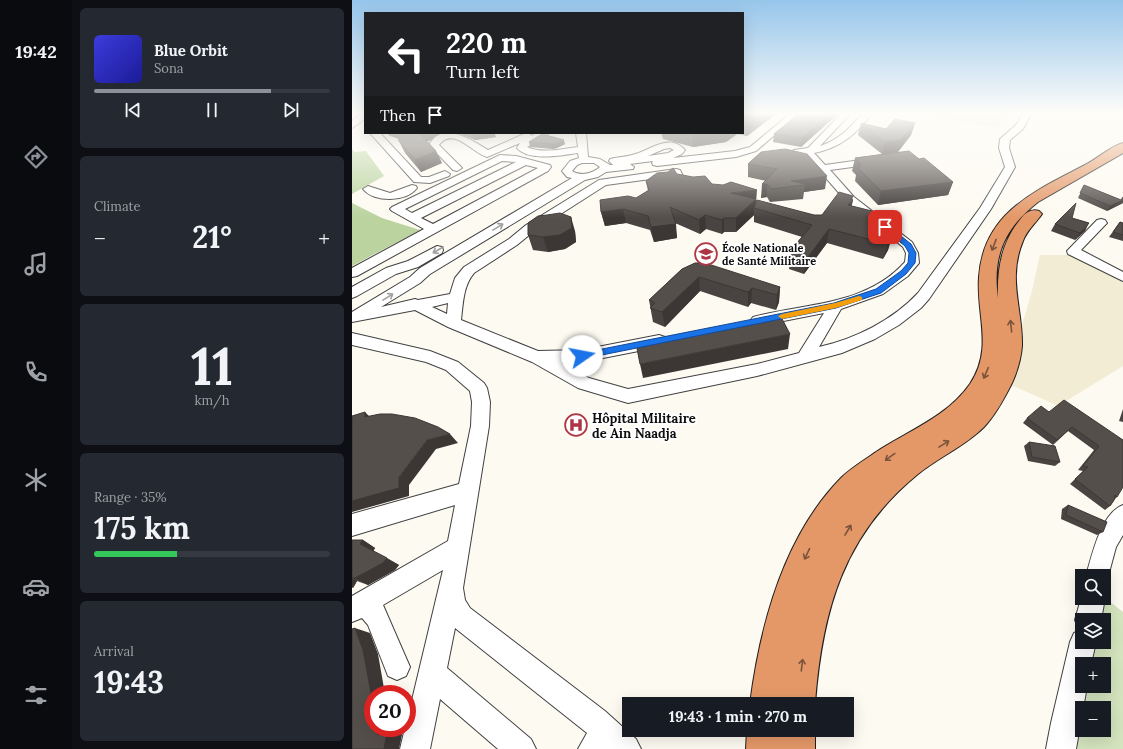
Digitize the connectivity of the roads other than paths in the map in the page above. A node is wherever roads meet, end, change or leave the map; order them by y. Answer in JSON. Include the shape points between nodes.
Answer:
{"nodes":[{"id":1,"x":389,"y":148,"type":"edge"},
{"id":2,"x":437,"y":148,"type":"edge"},
{"id":3,"x":475,"y":148,"type":"edge"},
{"id":4,"x":487,"y":148,"type":"edge"},
{"id":5,"x":492,"y":148,"type":"edge"},
{"id":6,"x":522,"y":148,"type":"edge"},
{"id":7,"x":816,"y":148,"type":"edge"},
{"id":8,"x":1004,"y":148,"type":"edge"},
{"id":9,"x":1121,"y":148,"type":"edge"},
{"id":10,"x":583,"y":149,"type":"joint"},
{"id":11,"x":753,"y":149,"type":"joint"},
{"id":12,"x":766,"y":150,"type":"edge"},
{"id":13,"x":809,"y":150,"type":"junction"},
{"id":14,"x":480,"y":152,"type":"junction"},
{"id":15,"x":786,"y":152,"type":"edge"},
{"id":16,"x":646,"y":157,"type":"dead end"},
{"id":17,"x":1123,"y":159,"type":"edge"},
{"id":18,"x":521,"y":160,"type":"junction"},
{"id":19,"x":584,"y":160,"type":"junction"},
{"id":20,"x":884,"y":160,"type":"edge"},
{"id":21,"x":455,"y":163,"type":"junction"},
{"id":22,"x":538,"y":164,"type":"junction"},
{"id":23,"x":603,"y":165,"type":"junction"},
{"id":24,"x":823,"y":168,"type":"junction"},
{"id":25,"x":568,"y":174,"type":"junction"},
{"id":26,"x":582,"y":177,"type":"junction"},
{"id":27,"x":427,"y":181,"type":"junction"},
{"id":28,"x":709,"y":186,"type":"edge"},
{"id":29,"x":368,"y":189,"type":"dead end"},
{"id":30,"x":413,"y":219,"type":"junction"},
{"id":31,"x":1100,"y":223,"type":"dead end"},
{"id":32,"x":433,"y":229,"type":"junction"},
{"id":33,"x":408,"y":266,"type":"junction"},
{"id":34,"x":425,"y":271,"type":"junction"},
{"id":35,"x":352,"y":273,"type":"edge"},
{"id":36,"x":1123,"y":277,"type":"edge"},
{"id":37,"x":352,"y":294,"type":"edge"},
{"id":38,"x":456,"y":297,"type":"junction"},
{"id":39,"x":416,"y":304,"type":"junction"},
{"id":40,"x":836,"y":306,"type":"junction"},
{"id":41,"x":353,"y":318,"type":"edge"},
{"id":42,"x":452,"y":323,"type":"junction"},
{"id":43,"x":742,"y":324,"type":"edge"},
{"id":44,"x":672,"y":338,"type":"edge"},
{"id":45,"x":352,"y":339,"type":"edge"},
{"id":46,"x":582,"y":356,"type":"junction"},
{"id":47,"x":536,"y":357,"type":"junction"},
{"id":48,"x":805,"y":357,"type":"junction"},
{"id":49,"x":572,"y":377,"type":"junction"},
{"id":50,"x":469,"y":491,"type":"junction"},
{"id":51,"x":1123,"y":515,"type":"edge"},
{"id":52,"x":352,"y":525,"type":"edge"},
{"id":53,"x":459,"y":548,"type":"junction"},
{"id":54,"x":1100,"y":569,"type":"edge"},
{"id":55,"x":452,"y":584,"type":"junction"},
{"id":56,"x":358,"y":606,"type":"edge"},
{"id":57,"x":1081,"y":649,"type":"edge"},
{"id":58,"x":397,"y":667,"type":"dead end"},
{"id":59,"x":432,"y":673,"type":"junction"},
{"id":60,"x":769,"y":697,"type":"edge"},
{"id":61,"x":799,"y":697,"type":"edge"},
{"id":62,"x":766,"y":737,"type":"edge"},
{"id":63,"x":796,"y":737,"type":"edge"},
{"id":64,"x":608,"y":743,"type":"edge"},
{"id":65,"x":415,"y":749,"type":"edge"},
{"id":66,"x":521,"y":749,"type":"edge"},
{"id":67,"x":765,"y":749,"type":"edge"},
{"id":68,"x":796,"y":749,"type":"edge"},
{"id":69,"x":1061,"y":749,"type":"edge"}],
"edges":[{"from":1,"to":27,"type":"street","via":[[418,180]]},
{"from":2,"to":21,"type":"street"},
{"from":3,"to":14,"type":"street"},
{"from":4,"to":14,"type":"street"},
{"from":5,"to":14,"type":"street"},
{"from":6,"to":10,"type":"street","via":[[538,154]]},
{"from":7,"to":13,"type":"street"},
{"from":8,"to":48,"type":"street","via":[[1010,167],[985,208],[918,304],[893,322],[846,346]]},
{"from":9,"to":60,"type":"highway","one_way":true,"via":[[1026,204],[1004,227],[993,247],[988,270],[988,297],[993,334],[991,356],[984,379],[971,400],[950,420],[903,448],[852,486],[821,526],[796,578],[785,610],[776,645]]},
{"from":10,"to":19,"type":"street"},
{"from":11,"to":12,"type":"street"},
{"from":11,"to":23,"type":"street","via":[[736,154]]},
{"from":13,"to":15,"type":"street"},
{"from":13,"to":24,"type":"street"},
{"from":14,"to":21,"type":"street"},
{"from":16,"to":23,"type":"street"},
{"from":61,"to":17,"type":"highway","one_way":true,"via":[[802,659],[818,594],[829,567],[854,522],[895,476],[972,424],[991,401],[1004,376],[1012,339],[1007,301],[1007,274],[1018,232],[1031,216],[1048,203]]},
{"from":18,"to":22,"type":"street"},
{"from":18,"to":30,"type":"street"},
{"from":18,"to":30,"type":"street","via":[[504,157],[496,159],[396,208]]},
{"from":19,"to":23,"type":"street","via":[[592,160]]},
{"from":19,"to":25,"type":"street","via":[[570,166]]},
{"from":20,"to":24,"type":"street"},
{"from":21,"to":27,"type":"street"},
{"from":22,"to":30,"type":"street"},
{"from":22,"to":32,"type":"street","via":[[545,165],[546,168]]},
{"from":23,"to":26,"type":"street","via":[[594,175]]},
{"from":24,"to":40,"type":"street","via":[[850,199],[908,245],[912,253],[912,263],[904,273],[878,291]]},
{"from":25,"to":26,"type":"street"},
{"from":25,"to":33,"type":"street","one_way":true},
{"from":34,"to":26,"type":"street","one_way":true},
{"from":27,"to":29,"type":"street","via":[[390,197]]},
{"from":28,"to":38,"type":"street","via":[[680,178],[676,172],[604,182],[469,270],[462,278]]},
{"from":30,"to":32,"type":"street"},
{"from":31,"to":36,"type":"street","via":[[1073,251]]},
{"from":32,"to":35,"type":"street"},
{"from":33,"to":34,"type":"street"},
{"from":33,"to":37,"type":"street","via":[[391,272]]},
{"from":41,"to":34,"type":"street","one_way":true,"via":[[415,280]]},
{"from":38,"to":39,"type":"street"},
{"from":38,"to":42,"type":"street"},
{"from":39,"to":41,"type":"street"},
{"from":39,"to":42,"type":"street"},
{"from":40,"to":43,"type":"street"},
{"from":40,"to":48,"type":"street"},
{"from":42,"to":47,"type":"street"},
{"from":44,"to":46,"type":"street"},
{"from":45,"to":50,"type":"street","via":[[430,357],[452,366],[478,388],[481,402],[480,426]]},
{"from":46,"to":47,"type":"street"},
{"from":46,"to":49,"type":"street"},
{"from":47,"to":49,"type":"street"},
{"from":48,"to":49,"type":"street","via":[[757,370],[628,396]]},
{"from":50,"to":52,"type":"street"},
{"from":50,"to":53,"type":"street"},
{"from":51,"to":54,"type":"street","via":[[1106,543]]},
{"from":53,"to":55,"type":"street"},
{"from":53,"to":56,"type":"street"},
{"from":55,"to":59,"type":"street"},
{"from":55,"to":64,"type":"street","via":[[453,604],[460,617]]},
{"from":56,"to":58,"type":"street","via":[[377,617]]},
{"from":57,"to":69,"type":"street"},
{"from":59,"to":65,"type":"street"},
{"from":59,"to":66,"type":"street"},
{"from":62,"to":67,"type":"highway"},
{"from":63,"to":68,"type":"highway"}]}
